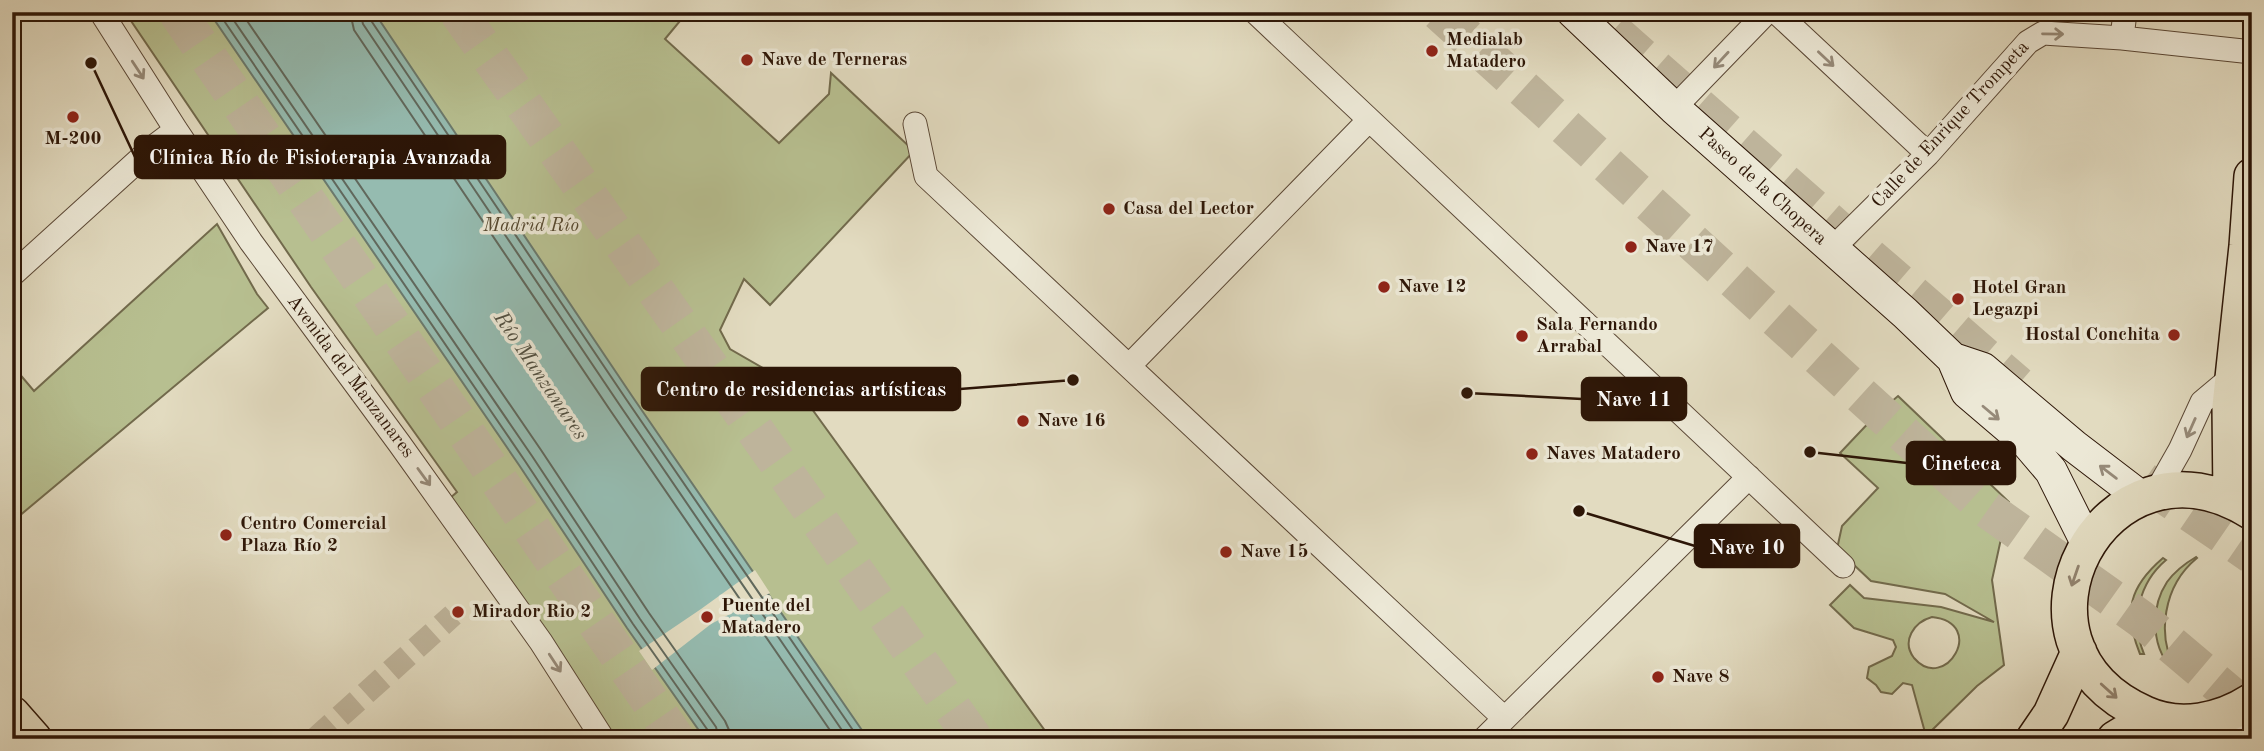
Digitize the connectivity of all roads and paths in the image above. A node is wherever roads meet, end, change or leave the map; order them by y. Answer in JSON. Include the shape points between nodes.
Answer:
{"nodes":[{"id":1,"x":101,"y":12,"type":"edge"},
{"id":2,"x":1255,"y":12,"type":"edge"},
{"id":3,"x":1573,"y":12,"type":"edge"},
{"id":4,"x":1767,"y":12,"type":"edge"},
{"id":5,"x":1776,"y":12,"type":"edge"},
{"id":6,"x":2125,"y":12,"type":"edge"},
{"id":7,"x":2122,"y":38,"type":"junction"},
{"id":8,"x":2252,"y":52,"type":"edge"},
{"id":9,"x":1674,"y":108,"type":"junction"},
{"id":10,"x":1369,"y":120,"type":"junction"},
{"id":11,"x":915,"y":124,"type":"dead end"},
{"id":12,"x":176,"y":130,"type":"junction"},
{"id":13,"x":1928,"y":154,"type":"junction"},
{"id":14,"x":2252,"y":176,"type":"edge"},
{"id":15,"x":1832,"y":249,"type":"junction"},
{"id":16,"x":12,"y":275,"type":"edge"},
{"id":17,"x":1953,"y":359,"type":"junction"},
{"id":18,"x":1129,"y":366,"type":"junction"},
{"id":19,"x":2233,"y":376,"type":"junction"},
{"id":20,"x":1749,"y":477,"type":"junction"},
{"id":21,"x":2149,"y":496,"type":"junction"},
{"id":22,"x":2241,"y":506,"type":"edge"},
{"id":23,"x":2087,"y":543,"type":"junction"},
{"id":24,"x":1843,"y":566,"type":"dead end"},
{"id":25,"x":2079,"y":652,"type":"junction"},
{"id":26,"x":2246,"y":712,"type":"edge"},
{"id":27,"x":12,"y":714,"type":"edge"},
{"id":28,"x":2151,"y":717,"type":"junction"},
{"id":29,"x":1504,"y":718,"type":"junction"},
{"id":30,"x":34,"y":739,"type":"edge"},
{"id":31,"x":603,"y":739,"type":"edge"},
{"id":32,"x":1483,"y":739,"type":"edge"},
{"id":33,"x":2034,"y":739,"type":"edge"},
{"id":34,"x":2116,"y":739,"type":"edge"}],
"edges":[{"from":1,"to":12,"type":"street","name":"Avenida del Manzanares","one_way":true},
{"from":2,"to":10,"type":"street"},
{"from":3,"to":9,"type":"street","name":"Paseo de la Chopera"},
{"from":4,"to":9,"type":"street","one_way":true},
{"from":5,"to":13,"type":"street","one_way":true},
{"from":6,"to":7,"type":"street"},
{"from":7,"to":8,"type":"street","name":"Calle de Enrique Trompeta"},
{"from":13,"to":7,"type":"street","name":"Calle de Enrique Trompeta","one_way":true,"via":[[2028,42],[2043,33]]},
{"from":9,"to":15,"type":"street","name":"Paseo de la Chopera"},
{"from":10,"to":18,"type":"street"},
{"from":10,"to":20,"type":"street"},
{"from":11,"to":18,"type":"street","via":[[926,176]]},
{"from":12,"to":16,"type":"street"},
{"from":12,"to":31,"type":"street","name":"Avenida del Manzanares","one_way":true,"via":[[278,280],[541,642]]},
{"from":13,"to":15,"type":"street","name":"Calle de Enrique Trompeta"},
{"from":14,"to":19,"type":"main road"},
{"from":15,"to":17,"type":"street","name":"Paseo de la Chopera"},
{"from":21,"to":17,"type":"street","name":"Paseo de la Chopera","one_way":true,"via":[[2074,446],[1983,369]]},
{"from":17,"to":23,"type":"street","name":"Paseo de la Chopera","one_way":true,"via":[[1967,392],[2028,444],[2051,471]]},
{"from":18,"to":29,"type":"street"},
{"from":19,"to":21,"type":"street","one_way":true,"via":[[2202,402],[2180,450]]},
{"from":19,"to":22,"type":"main road","via":[[2229,419]]},
{"from":20,"to":24,"type":"street"},
{"from":20,"to":29,"type":"street"},
{"from":21,"to":22,"type":"main road","via":[[2174,491],[2213,493]]},
{"from":21,"to":23,"type":"main road","via":[[2121,509]]},
{"from":23,"to":25,"type":"main road","one_way":true,"via":[[2071,583],[2070,625]]},
{"from":25,"to":28,"type":"main road","one_way":true,"via":[[2108,692]]},
{"from":25,"to":33,"type":"main road","via":[[2051,715]]},
{"from":26,"to":28,"type":"main road","via":[[2192,722]]},
{"from":27,"to":30,"type":"main road"},
{"from":28,"to":34,"type":"main road"},
{"from":29,"to":32,"type":"street"}]}
